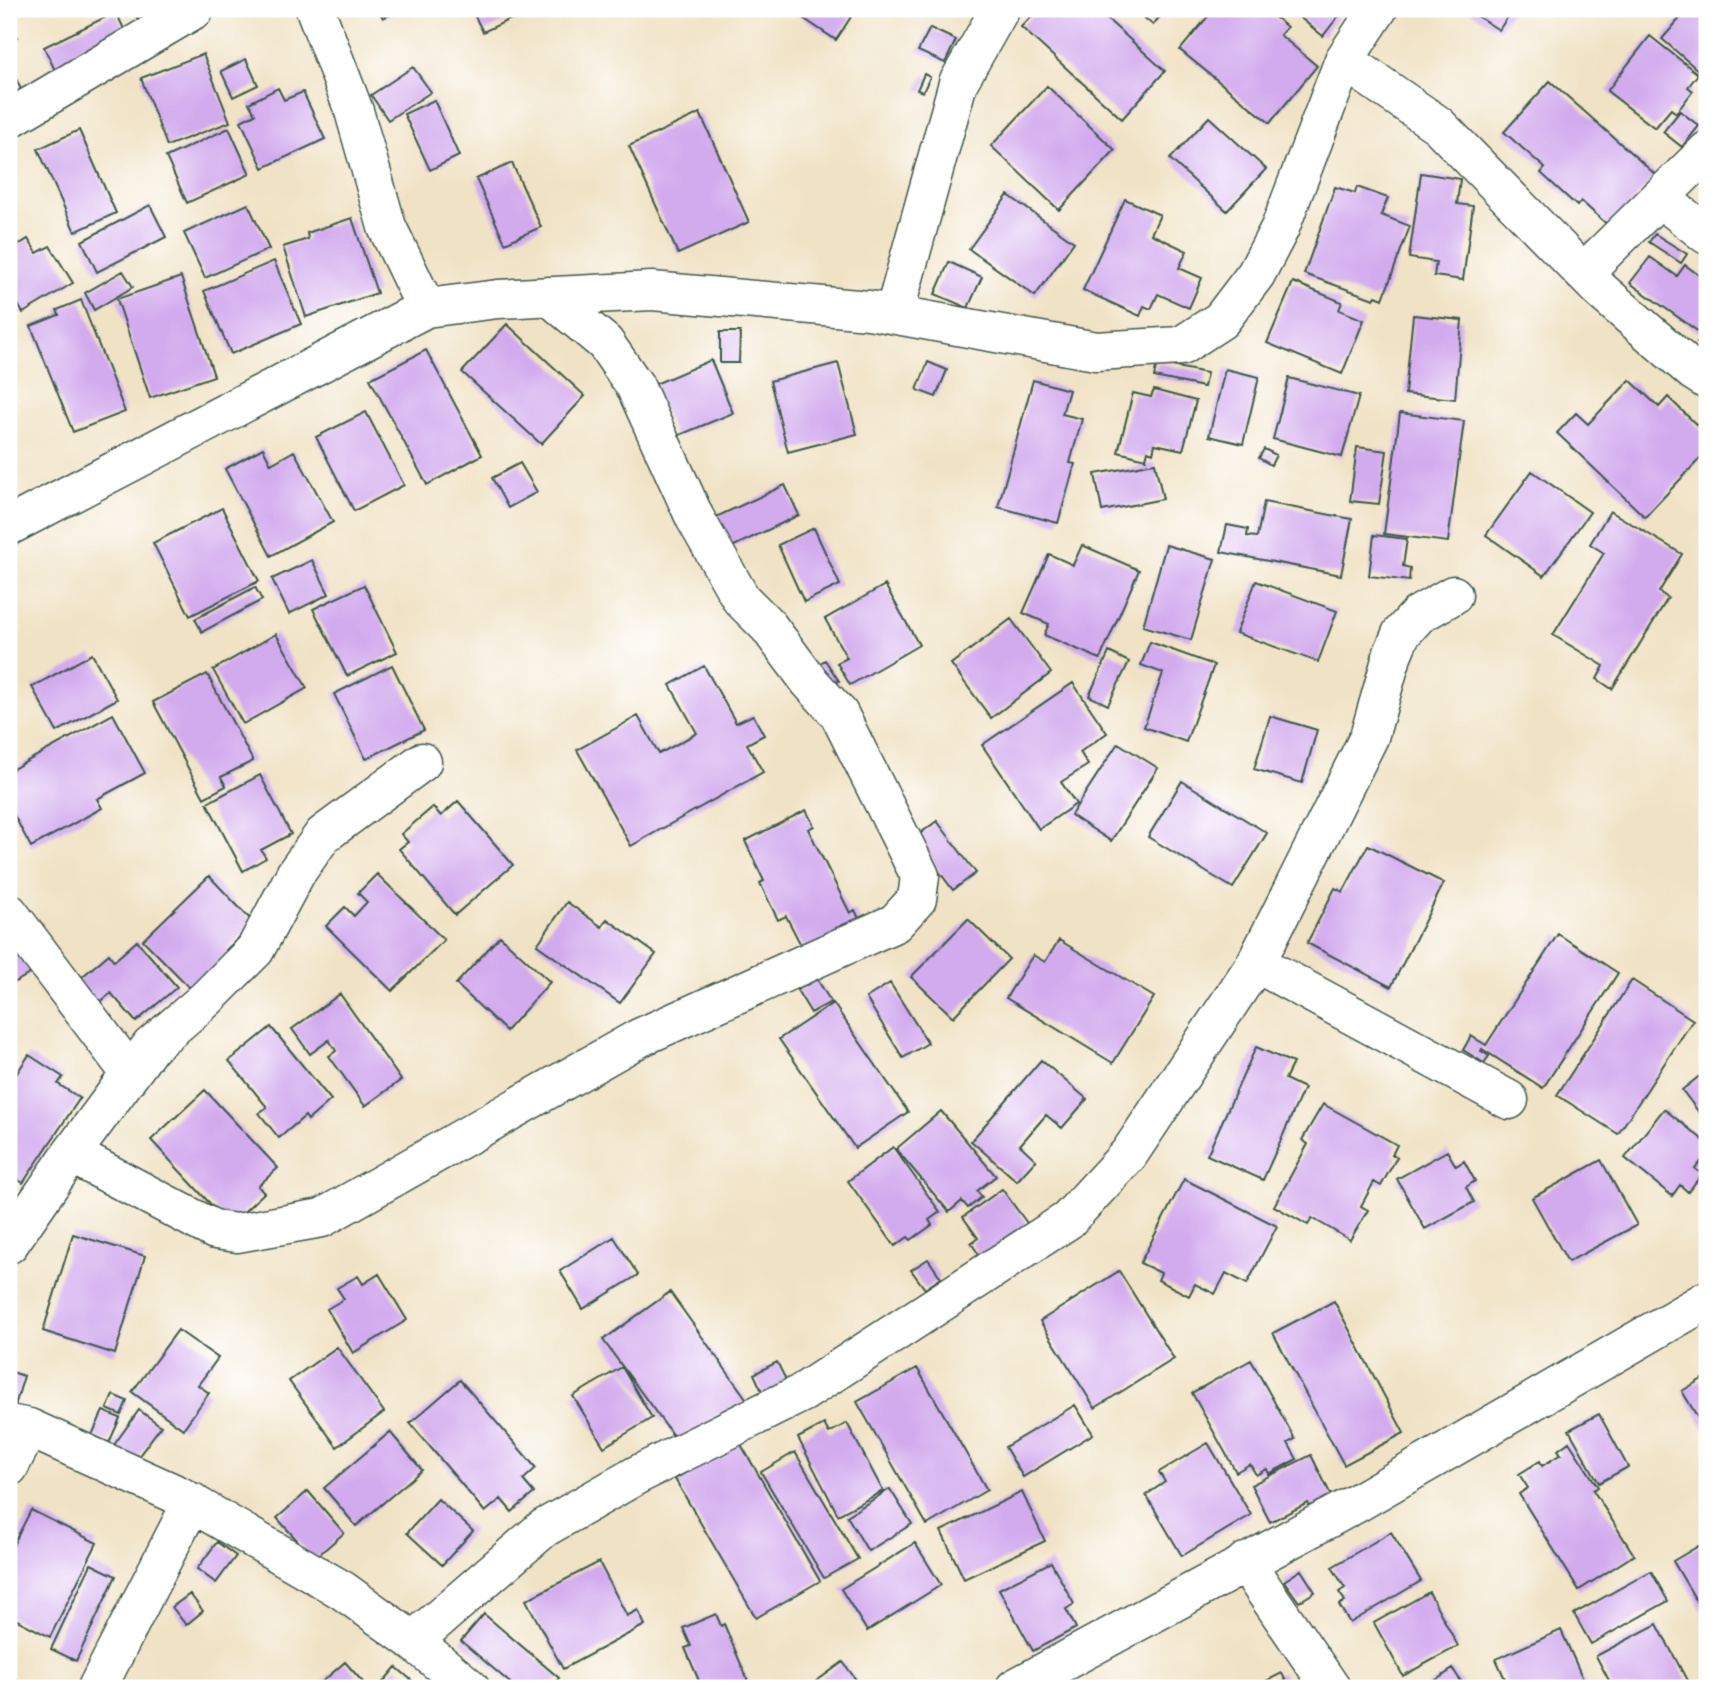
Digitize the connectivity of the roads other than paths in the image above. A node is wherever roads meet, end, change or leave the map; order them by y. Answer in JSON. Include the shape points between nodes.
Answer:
{"nodes":[{"id":1,"x":195,"y":9,"type":"edge"},
{"id":2,"x":315,"y":9,"type":"edge"},
{"id":3,"x":1000,"y":9,"type":"edge"},
{"id":4,"x":1372,"y":11,"type":"edge"},
{"id":5,"x":1343,"y":60,"type":"junction"},
{"id":6,"x":9,"y":119,"type":"edge"},
{"id":7,"x":1707,"y":151,"type":"edge"},
{"id":8,"x":1660,"y":198,"type":"junction"},
{"id":9,"x":1707,"y":235,"type":"edge"},
{"id":10,"x":1583,"y":273,"type":"junction"},
{"id":11,"x":549,"y":296,"type":"junction"},
{"id":12,"x":426,"y":308,"type":"junction"},
{"id":13,"x":894,"y":314,"type":"junction"},
{"id":14,"x":1707,"y":380,"type":"edge"},
{"id":15,"x":9,"y":526,"type":"edge"},
{"id":16,"x":1453,"y":594,"type":"dead end"},
{"id":17,"x":422,"y":762,"type":"dead end"},
{"id":18,"x":9,"y":913,"type":"edge"},
{"id":19,"x":1256,"y":963,"type":"junction"},
{"id":20,"x":130,"y":1073,"type":"junction"},
{"id":21,"x":1509,"y":1100,"type":"dead end"},
{"id":22,"x":71,"y":1154,"type":"junction"},
{"id":23,"x":9,"y":1244,"type":"edge"},
{"id":24,"x":1707,"y":1300,"type":"edge"},
{"id":25,"x":19,"y":1426,"type":"edge"},
{"id":26,"x":9,"y":1468,"type":"edge"},
{"id":27,"x":192,"y":1502,"type":"junction"},
{"id":28,"x":1245,"y":1562,"type":"junction"},
{"id":29,"x":413,"y":1642,"type":"junction"},
{"id":30,"x":97,"y":1688,"type":"edge"},
{"id":31,"x":470,"y":1688,"type":"edge"},
{"id":32,"x":1015,"y":1688,"type":"edge"},
{"id":33,"x":1331,"y":1688,"type":"edge"}],
"edges":[{"from":1,"to":6,"type":"street"},
{"from":2,"to":12,"type":"street","via":[[354,111],[387,226]]},
{"from":3,"to":13,"type":"street","via":[[958,83]]},
{"from":4,"to":5,"type":"street"},
{"from":5,"to":10,"type":"street","via":[[1438,125]]},
{"from":5,"to":13,"type":"street","via":[[1280,228],[1256,274],[1221,320],[1181,346],[1096,351]]},
{"from":7,"to":8,"type":"street"},
{"from":8,"to":9,"type":"street"},
{"from":8,"to":10,"type":"street"},
{"from":10,"to":14,"type":"street"},
{"from":11,"to":12,"type":"street"},
{"from":11,"to":13,"type":"street","via":[[652,291]]},
{"from":11,"to":22,"type":"street","via":[[605,344],[635,386],[695,518],[741,599],[839,714],[920,876],[917,900],[895,923],[639,1038],[322,1218],[237,1233],[215,1230]]},
{"from":12,"to":15,"type":"street"},
{"from":16,"to":19,"type":"street","via":[[1418,615],[1401,634],[1368,737]]},
{"from":17,"to":20,"type":"street","via":[[323,835],[296,873],[255,950],[150,1046]]},
{"from":18,"to":20,"type":"street"},
{"from":19,"to":21,"type":"street"},
{"from":19,"to":29,"type":"street","via":[[1129,1154],[1068,1220],[802,1393],[637,1475],[544,1528]]},
{"from":20,"to":22,"type":"street"},
{"from":22,"to":23,"type":"street"},
{"from":24,"to":28,"type":"street","via":[[1357,1503]]},
{"from":25,"to":26,"type":"street"},
{"from":25,"to":27,"type":"street"},
{"from":27,"to":29,"type":"street","via":[[341,1590]]},
{"from":27,"to":30,"type":"street"},
{"from":28,"to":32,"type":"street"},
{"from":28,"to":33,"type":"street"},
{"from":29,"to":31,"type":"street"}]}
